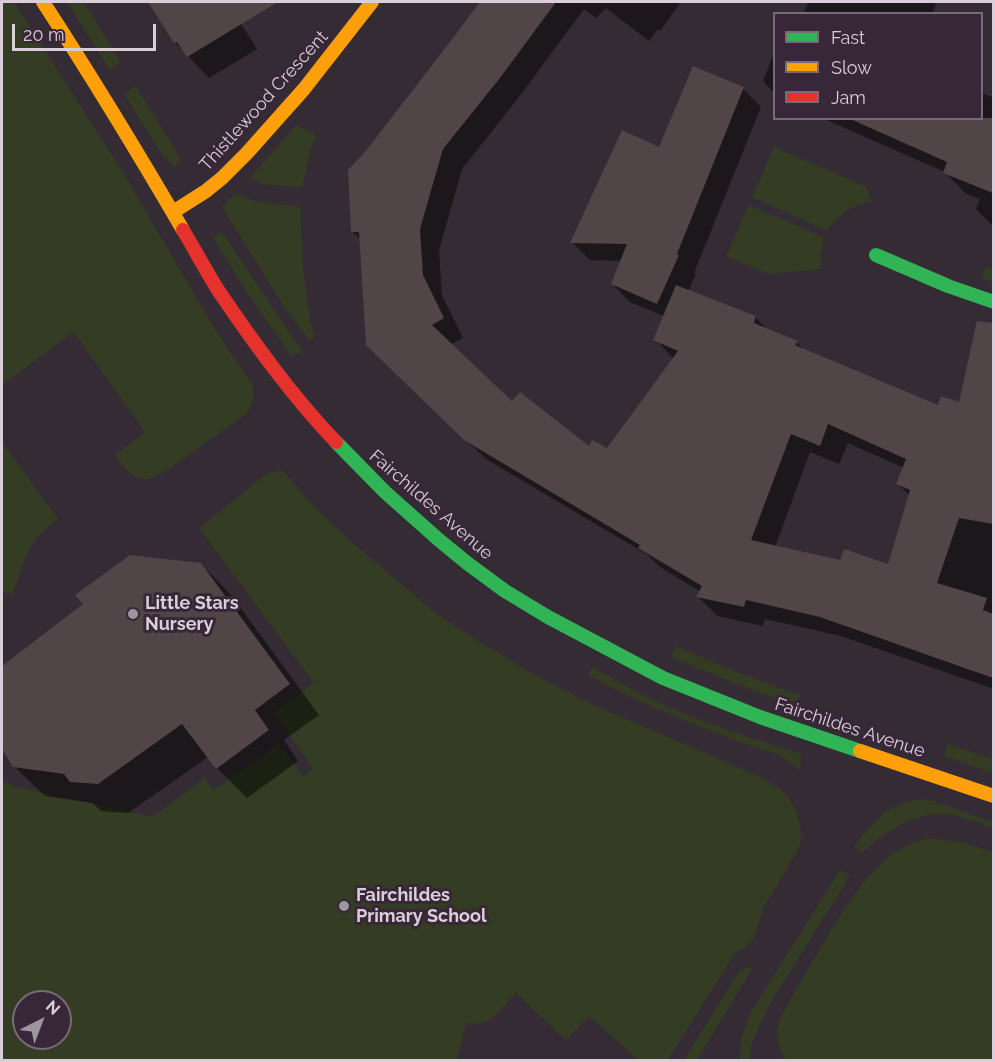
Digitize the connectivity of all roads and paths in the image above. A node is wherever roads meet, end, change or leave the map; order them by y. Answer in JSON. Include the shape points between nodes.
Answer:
{"nodes":[{"id":1,"x":43,"y":2,"type":"edge"},
{"id":2,"x":372,"y":2,"type":"edge"},
{"id":3,"x":173,"y":212,"type":"junction"},
{"id":4,"x":876,"y":255,"type":"dead end"},
{"id":5,"x":993,"y":302,"type":"edge"},
{"id":6,"x":993,"y":796,"type":"edge"}],
"edges":[{"from":1,"to":3,"type":"street","name":"Fairchildes Avenue"},
{"from":2,"to":3,"type":"street","name":"Thistlewood Crescent","via":[[304,89],[247,153],[206,191]]},
{"from":3,"to":6,"type":"street","name":"Fairchildes Avenue","via":[[239,322],[294,394],[386,492],[438,540],[505,591],[637,665],[689,689]]},
{"from":4,"to":5,"type":"street"}]}
